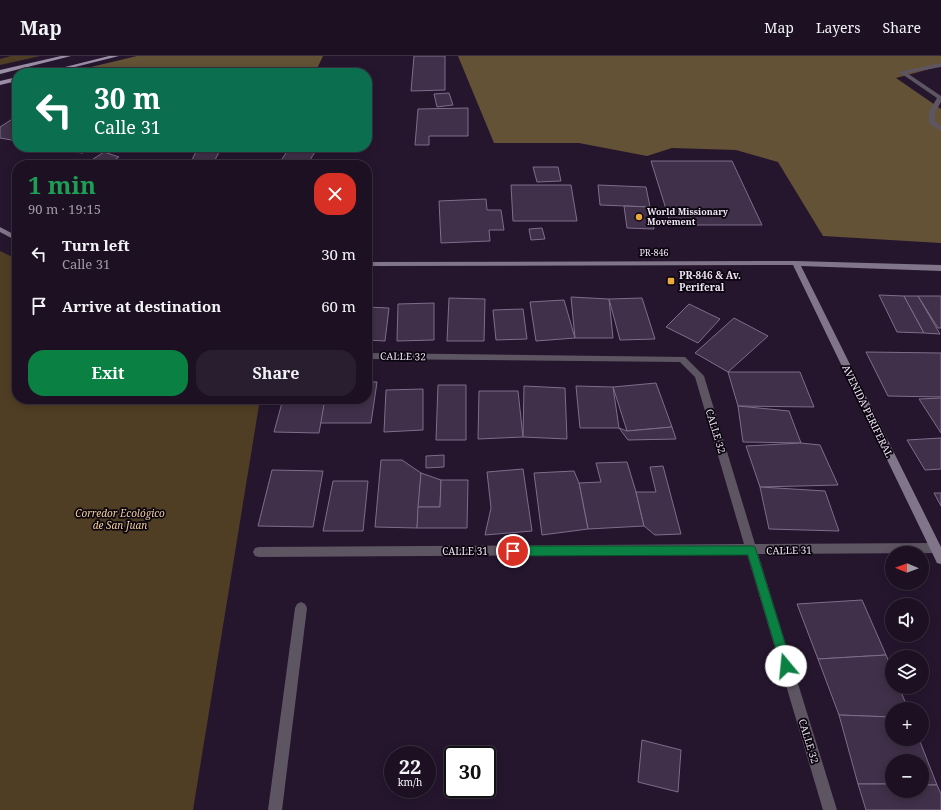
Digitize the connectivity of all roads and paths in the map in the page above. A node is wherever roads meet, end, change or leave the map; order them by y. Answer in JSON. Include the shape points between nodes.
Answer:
{"nodes":[{"id":1,"x":68,"y":56,"type":"edge"},
{"id":2,"x":116,"y":56,"type":"edge"},
{"id":3,"x":941,"y":64,"type":"edge"},
{"id":4,"x":17,"y":68,"type":"edge"},
{"id":5,"x":65,"y":68,"type":"edge"},
{"id":6,"x":12,"y":69,"type":"edge"},
{"id":7,"x":0,"y":72,"type":"edge"},
{"id":8,"x":12,"y":80,"type":"edge"},
{"id":9,"x":0,"y":83,"type":"edge"},
{"id":10,"x":939,"y":103,"type":"edge"},
{"id":11,"x":941,"y":129,"type":"edge"},
{"id":12,"x":0,"y":229,"type":"edge"},
{"id":13,"x":12,"y":236,"type":"edge"},
{"id":14,"x":796,"y":263,"type":"junction"},
{"id":15,"x":372,"y":264,"type":"edge"},
{"id":16,"x":941,"y":268,"type":"edge"},
{"id":17,"x":372,"y":356,"type":"edge"},
{"id":18,"x":936,"y":548,"type":"junction"},
{"id":19,"x":752,"y":550,"type":"junction"},
{"id":20,"x":259,"y":552,"type":"dead end"},
{"id":21,"x":941,"y":559,"type":"edge"},
{"id":22,"x":301,"y":608,"type":"dead end"},
{"id":23,"x":275,"y":810,"type":"edge"},
{"id":24,"x":830,"y":810,"type":"edge"}],
"edges":[{"from":1,"to":4,"type":"main road"},
{"from":2,"to":5,"type":"main road"},
{"from":3,"to":10,"type":"street","via":[[902,72],[940,98]]},
{"from":6,"to":7,"type":"main road"},
{"from":8,"to":9,"type":"main road"},
{"from":10,"to":11,"type":"street","via":[[932,112],[932,123]]},
{"from":12,"to":13,"type":"street"},
{"from":14,"to":15,"type":"street","name":"PR-846","number":"PR-846"},
{"from":14,"to":16,"type":"street","name":"PR-846","number":"PR-846"},
{"from":14,"to":18,"type":"street","name":"AVENIDA PERIFERAL"},
{"from":17,"to":19,"type":"street","name":"CALLE 32","via":[[682,359],[700,376]]},
{"from":18,"to":19,"type":"street","name":"CALLE 31"},
{"from":18,"to":21,"type":"street","name":"AVENIDA PERIFERAL"},
{"from":19,"to":20,"type":"street","name":"CALLE 31"},
{"from":19,"to":24,"type":"street","name":"CALLE 32"},
{"from":22,"to":23,"type":"street"}]}
